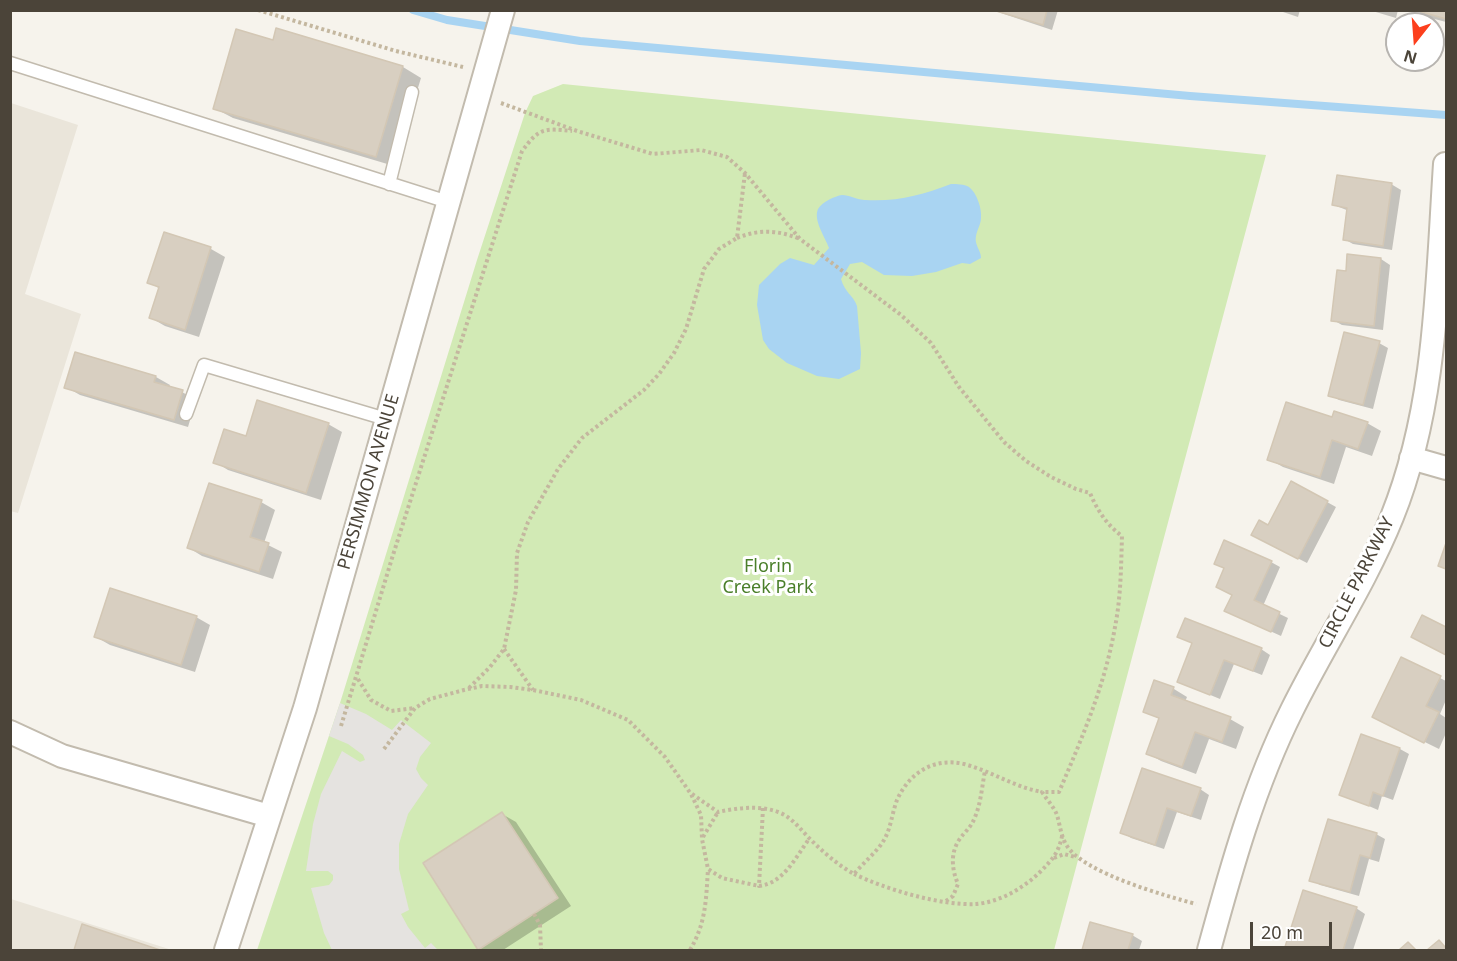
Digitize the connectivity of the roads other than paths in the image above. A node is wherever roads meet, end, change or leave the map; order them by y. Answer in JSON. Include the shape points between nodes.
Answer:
{"nodes":[{"id":1,"x":503,"y":10,"type":"edge"},
{"id":2,"x":10,"y":63,"type":"edge"},
{"id":3,"x":412,"y":92,"type":"dead end"},
{"id":4,"x":1445,"y":164,"type":"edge"},
{"id":5,"x":389,"y":184,"type":"junction"},
{"id":6,"x":448,"y":202,"type":"junction"},
{"id":7,"x":186,"y":414,"type":"dead end"},
{"id":8,"x":386,"y":420,"type":"junction"},
{"id":9,"x":1411,"y":458,"type":"junction"},
{"id":10,"x":1446,"y":468,"type":"edge"},
{"id":11,"x":10,"y":732,"type":"edge"},
{"id":12,"x":269,"y":816,"type":"junction"},
{"id":13,"x":226,"y":951,"type":"edge"},
{"id":14,"x":1209,"y":951,"type":"edge"}],
"edges":[{"from":1,"to":6,"type":"street","name":"PERSIMMON AVENUE"},
{"from":2,"to":5,"type":"lane"},
{"from":3,"to":5,"type":"lane"},
{"from":4,"to":9,"type":"street","name":"CIRCLE PARKWAY","via":[[1432,359]]},
{"from":5,"to":6,"type":"lane"},
{"from":6,"to":8,"type":"street","name":"PERSIMMON AVENUE"},
{"from":7,"to":8,"type":"lane","via":[[204,365]]},
{"from":8,"to":12,"type":"street","name":"PERSIMMON AVENUE","via":[[305,708]]},
{"from":9,"to":10,"type":"street"},
{"from":9,"to":14,"type":"street","name":"CIRCLE PARKWAY","via":[[1392,517],[1290,713],[1232,866]]},
{"from":11,"to":12,"type":"street","via":[[62,756]]},
{"from":12,"to":13,"type":"street","name":"PERSIMMON AVENUE"}]}
